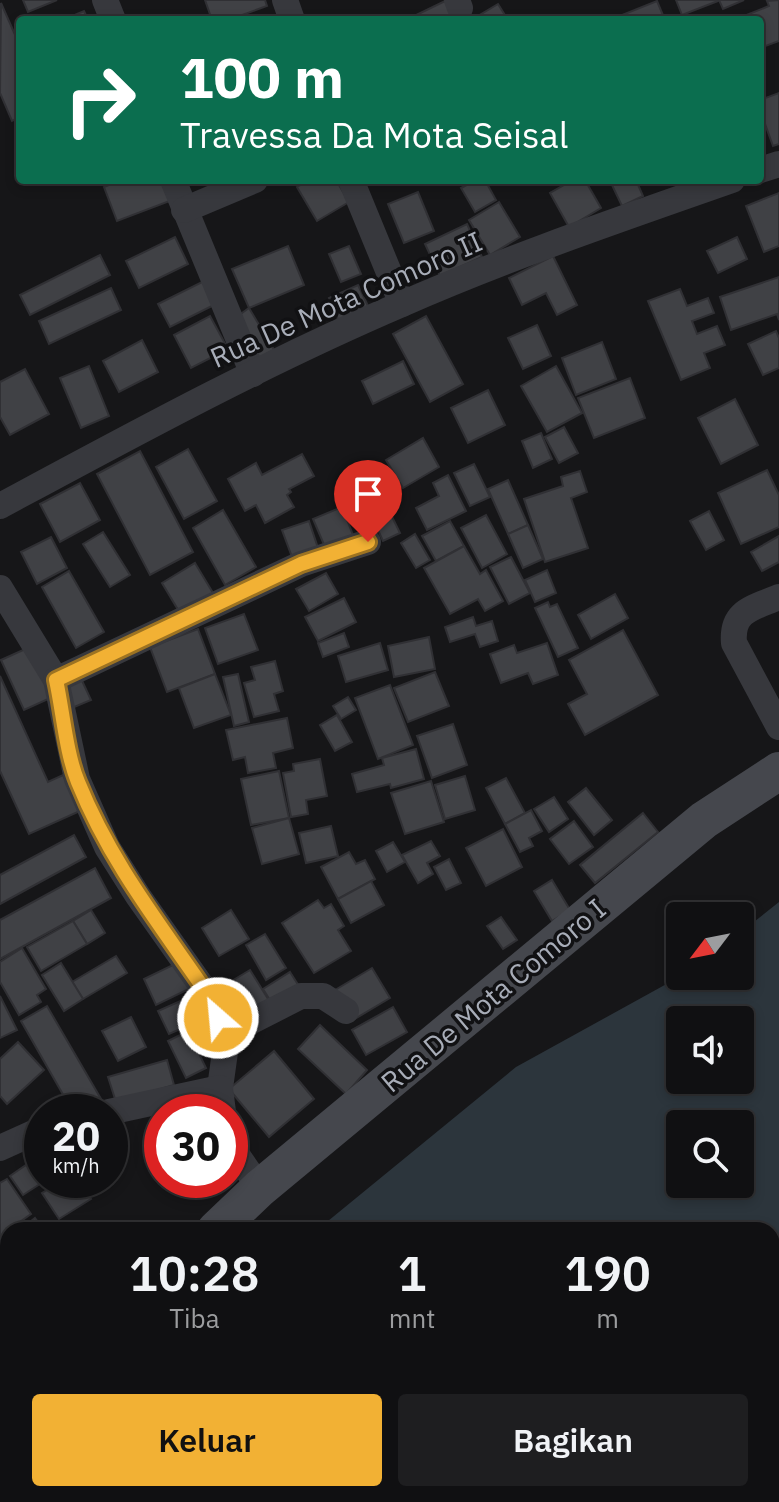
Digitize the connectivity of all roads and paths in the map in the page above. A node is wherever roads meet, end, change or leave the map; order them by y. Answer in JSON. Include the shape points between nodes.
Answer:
{"nodes":[{"id":1,"x":174,"y":184,"type":"edge"},
{"id":2,"x":246,"y":184,"type":"edge"},
{"id":3,"x":353,"y":184,"type":"edge"},
{"id":4,"x":721,"y":184,"type":"edge"},
{"id":5,"x":184,"y":210,"type":"junction"},
{"id":6,"x":402,"y":304,"type":"junction"},
{"id":7,"x":253,"y":374,"type":"junction"},
{"id":8,"x":0,"y":506,"type":"edge"},
{"id":9,"x":368,"y":542,"type":"dead end"},
{"id":10,"x":0,"y":588,"type":"edge"},
{"id":11,"x":779,"y":597,"type":"edge"},
{"id":12,"x":56,"y":680,"type":"junction"},
{"id":13,"x":779,"y":727,"type":"edge"},
{"id":14,"x":779,"y":771,"type":"edge"},
{"id":15,"x":346,"y":1011,"type":"dead end"},
{"id":16,"x":224,"y":1035,"type":"junction"},
{"id":17,"x":222,"y":1094,"type":"edge"},
{"id":18,"x":24,"y":1137,"type":"edge"},
{"id":19,"x":0,"y":1148,"type":"edge"},
{"id":20,"x":248,"y":1171,"type":"edge"},
{"id":21,"x":260,"y":1188,"type":"junction"},
{"id":22,"x":224,"y":1222,"type":"edge"}],
"edges":[{"from":1,"to":5,"type":"street"},
{"from":2,"to":5,"type":"street"},
{"from":3,"to":6,"type":"street"},
{"from":4,"to":6,"type":"street","name":"Rua De Mota Comoro II"},
{"from":5,"to":7,"type":"street"},
{"from":6,"to":7,"type":"street","name":"Rua De Mota Comoro II"},
{"from":7,"to":8,"type":"street","name":"Rua De Mota Comoro II"},
{"from":9,"to":12,"type":"street","via":[[301,564]]},
{"from":10,"to":12,"type":"street"},
{"from":11,"to":13,"type":"street","via":[[741,614],[733,629],[734,643]]},
{"from":12,"to":16,"type":"street","via":[[77,779],[107,847],[213,1002]]},
{"from":14,"to":21,"type":"street","name":"Rua De Mota Comoro I","via":[[704,820]]},
{"from":15,"to":16,"type":"street","via":[[323,996],[301,996]]},
{"from":16,"to":17,"type":"street"},
{"from":18,"to":19,"type":"street"},
{"from":20,"to":21,"type":"street"},
{"from":21,"to":22,"type":"street","name":"Rua De Mota Comoro I"}]}
